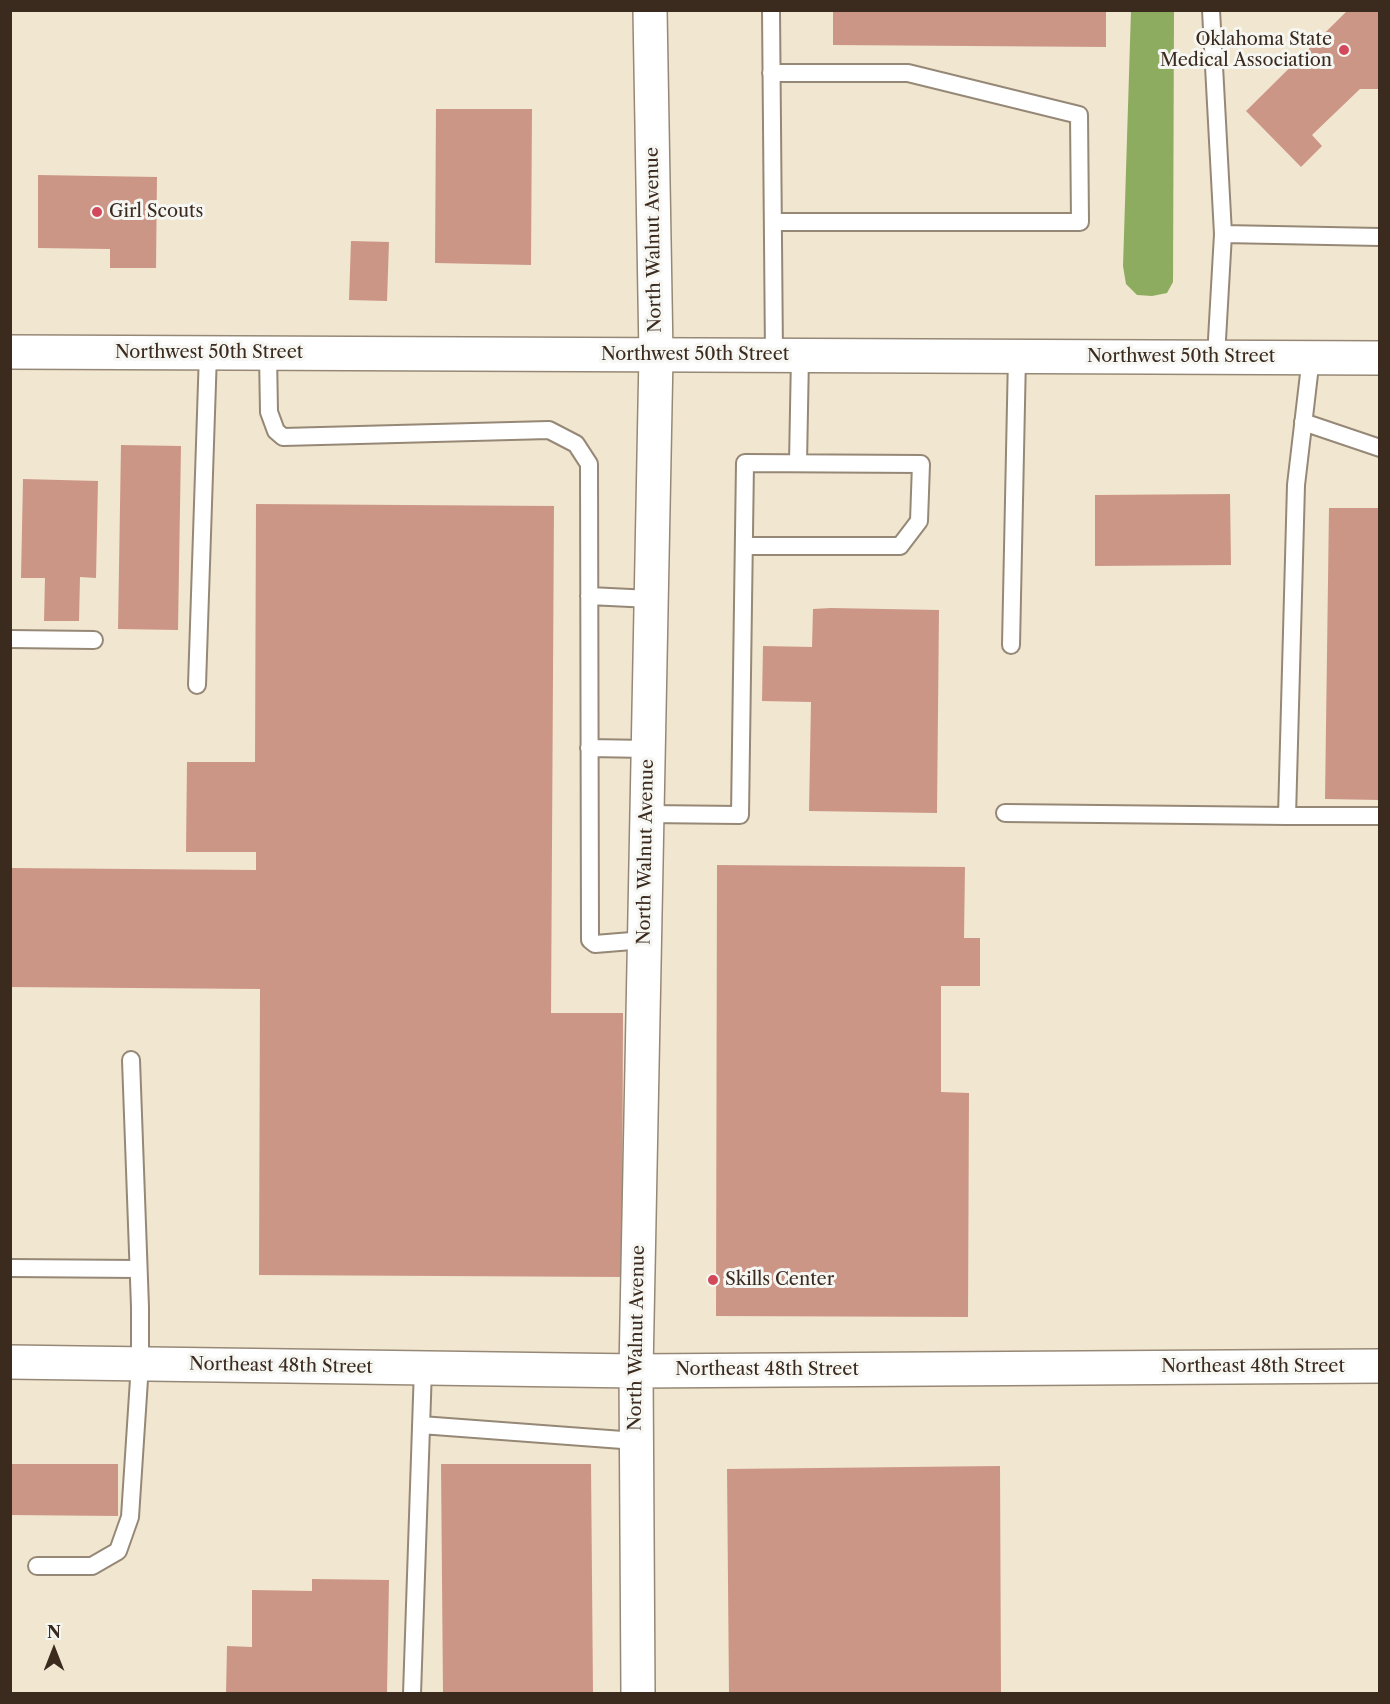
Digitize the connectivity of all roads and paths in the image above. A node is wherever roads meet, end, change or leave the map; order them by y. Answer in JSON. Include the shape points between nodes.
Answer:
{"nodes":[{"id":1,"x":650,"y":10,"type":"edge"},
{"id":2,"x":771,"y":10,"type":"edge"},
{"id":3,"x":1211,"y":10,"type":"edge"},
{"id":4,"x":771,"y":73,"type":"junction"},
{"id":5,"x":772,"y":222,"type":"junction"},
{"id":6,"x":1223,"y":234,"type":"junction"},
{"id":7,"x":1380,"y":237,"type":"edge"},
{"id":8,"x":10,"y":352,"type":"edge"},
{"id":9,"x":208,"y":353,"type":"junction"},
{"id":10,"x":268,"y":354,"type":"junction"},
{"id":11,"x":656,"y":355,"type":"junction"},
{"id":12,"x":787,"y":356,"type":"junction"},
{"id":13,"x":1017,"y":356,"type":"junction"},
{"id":14,"x":1216,"y":357,"type":"junction"},
{"id":15,"x":1311,"y":357,"type":"junction"},
{"id":16,"x":1380,"y":357,"type":"edge"},
{"id":17,"x":1303,"y":423,"type":"junction"},
{"id":18,"x":1380,"y":448,"type":"edge"},
{"id":19,"x":798,"y":463,"type":"junction"},
{"id":20,"x":744,"y":546,"type":"junction"},
{"id":21,"x":589,"y":596,"type":"junction"},
{"id":22,"x":651,"y":599,"type":"junction"},
{"id":23,"x":10,"y":639,"type":"edge"},
{"id":24,"x":94,"y":640,"type":"dead end"},
{"id":25,"x":1011,"y":645,"type":"dead end"},
{"id":26,"x":196,"y":685,"type":"dead end"},
{"id":27,"x":589,"y":748,"type":"junction"},
{"id":28,"x":648,"y":749,"type":"junction"},
{"id":29,"x":1005,"y":813,"type":"dead end"},
{"id":30,"x":646,"y":814,"type":"junction"},
{"id":31,"x":1287,"y":816,"type":"junction"},
{"id":32,"x":1380,"y":816,"type":"edge"},
{"id":33,"x":644,"y":940,"type":"junction"},
{"id":34,"x":131,"y":1060,"type":"dead end"},
{"id":35,"x":10,"y":1268,"type":"edge"},
{"id":36,"x":138,"y":1269,"type":"junction"},
{"id":37,"x":10,"y":1362,"type":"edge"},
{"id":38,"x":140,"y":1364,"type":"junction"},
{"id":39,"x":1380,"y":1366,"type":"edge"},
{"id":40,"x":423,"y":1368,"type":"junction"},
{"id":41,"x":636,"y":1371,"type":"junction"},
{"id":42,"x":421,"y":1425,"type":"junction"},
{"id":43,"x":636,"y":1441,"type":"junction"},
{"id":44,"x":37,"y":1566,"type":"dead end"},
{"id":45,"x":412,"y":1694,"type":"edge"},
{"id":46,"x":638,"y":1694,"type":"edge"}],
"edges":[{"from":1,"to":11,"type":"street","name":"North Walnut Avenue"},
{"from":2,"to":4,"type":"lane"},
{"from":3,"to":6,"type":"lane"},
{"from":4,"to":5,"type":"lane"},
{"from":4,"to":5,"type":"lane","via":[[908,73],[1079,115],[1080,222]]},
{"from":5,"to":12,"type":"lane"},
{"from":6,"to":7,"type":"lane"},
{"from":6,"to":14,"type":"lane"},
{"from":8,"to":9,"type":"street","name":"Northwest 50th Street"},
{"from":9,"to":10,"type":"street","name":"Northwest 50th Street"},
{"from":9,"to":26,"type":"lane"},
{"from":10,"to":11,"type":"street","name":"Northwest 50th Street"},
{"from":10,"to":21,"type":"lane","via":[[269,412],[276,431],[284,437],[549,430],[576,444],[589,464]]},
{"from":11,"to":12,"type":"street","name":"Northwest 50th Street"},
{"from":11,"to":22,"type":"street","name":"North Walnut Avenue"},
{"from":12,"to":13,"type":"street","name":"Northwest 50th Street"},
{"from":12,"to":19,"type":"lane"},
{"from":13,"to":14,"type":"street","name":"Northwest 50th Street"},
{"from":13,"to":25,"type":"lane"},
{"from":14,"to":15,"type":"street","name":"Northwest 50th Street"},
{"from":15,"to":16,"type":"street","name":"Northwest 50th Street"},
{"from":15,"to":17,"type":"lane"},
{"from":17,"to":18,"type":"lane"},
{"from":17,"to":31,"type":"lane","via":[[1296,485]]},
{"from":19,"to":20,"type":"lane","via":[[746,463]]},
{"from":19,"to":20,"type":"lane","via":[[921,464],[919,521],[900,546]]},
{"from":20,"to":30,"type":"lane","via":[[740,815]]},
{"from":21,"to":22,"type":"lane"},
{"from":21,"to":27,"type":"lane"},
{"from":22,"to":28,"type":"street","name":"North Walnut Avenue"},
{"from":23,"to":24,"type":"lane"},
{"from":27,"to":28,"type":"lane"},
{"from":27,"to":33,"type":"lane","via":[[590,940],[595,944]]},
{"from":28,"to":30,"type":"street","name":"North Walnut Avenue"},
{"from":29,"to":31,"type":"lane"},
{"from":30,"to":33,"type":"street","name":"North Walnut Avenue"},
{"from":31,"to":32,"type":"lane"},
{"from":33,"to":41,"type":"street","name":"North Walnut Avenue"},
{"from":34,"to":36,"type":"lane"},
{"from":35,"to":36,"type":"lane"},
{"from":36,"to":38,"type":"lane"},
{"from":37,"to":38,"type":"street","name":"Northeast 48th Street"},
{"from":38,"to":40,"type":"street","name":"Northeast 48th Street"},
{"from":38,"to":44,"type":"lane","via":[[130,1517],[118,1551],[92,1566]]},
{"from":39,"to":41,"type":"street","name":"Northeast 48th Street"},
{"from":40,"to":41,"type":"street","name":"Northeast 48th Street"},
{"from":40,"to":42,"type":"lane"},
{"from":41,"to":43,"type":"street","name":"North Walnut Avenue"},
{"from":42,"to":43,"type":"lane"},
{"from":42,"to":45,"type":"lane"},
{"from":43,"to":46,"type":"street","name":"North Walnut Avenue"}]}
